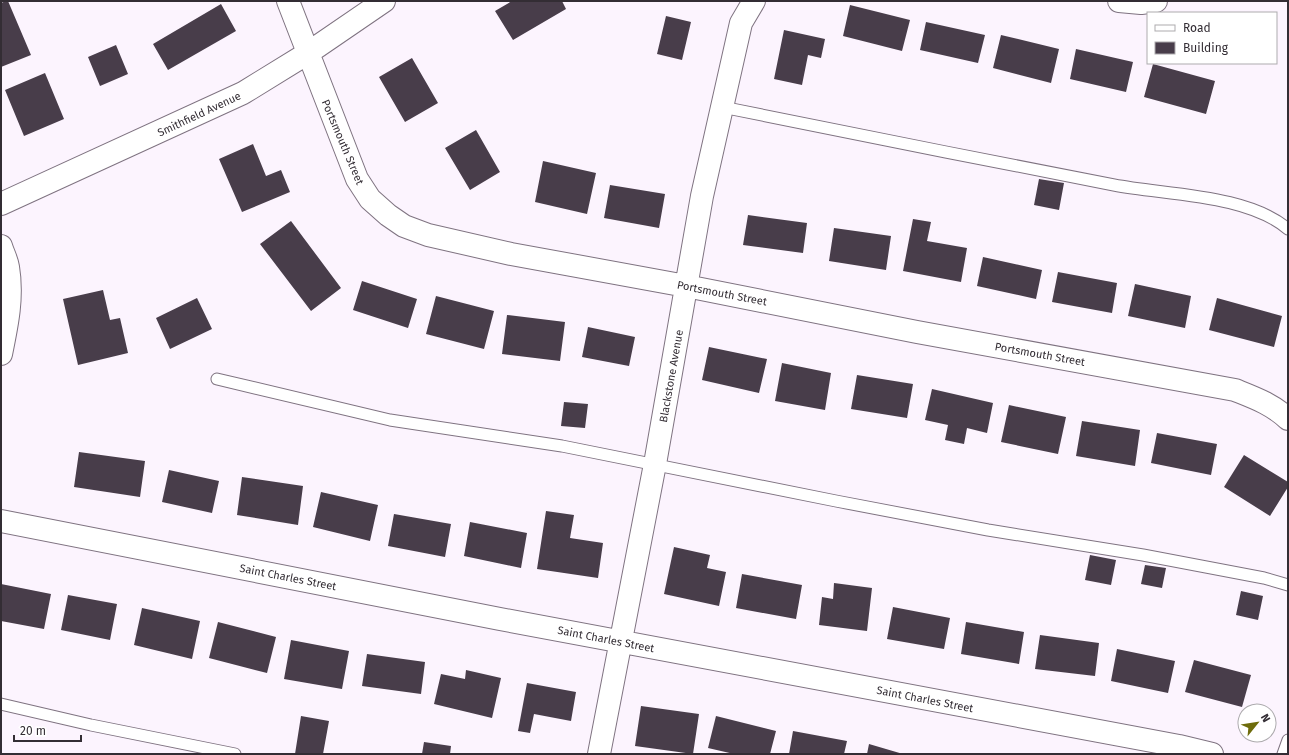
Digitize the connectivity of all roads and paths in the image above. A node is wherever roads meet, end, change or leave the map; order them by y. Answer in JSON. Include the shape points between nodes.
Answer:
{"nodes":[{"id":1,"x":288,"y":1,"type":"edge"},
{"id":2,"x":384,"y":1,"type":"edge"},
{"id":3,"x":754,"y":1,"type":"edge"},
{"id":4,"x":1119,"y":1,"type":"edge"},
{"id":5,"x":1156,"y":1,"type":"edge"},
{"id":6,"x":308,"y":53,"type":"junction"},
{"id":7,"x":722,"y":107,"type":"junction"},
{"id":8,"x":1,"y":204,"type":"edge"},
{"id":9,"x":1288,"y":229,"type":"edge"},
{"id":10,"x":1,"y":246,"type":"edge"},
{"id":11,"x":686,"y":286,"type":"junction"},
{"id":12,"x":1,"y":354,"type":"edge"},
{"id":13,"x":217,"y":379,"type":"dead end"},
{"id":14,"x":1288,"y":419,"type":"edge"},
{"id":15,"x":655,"y":464,"type":"junction"},
{"id":16,"x":1,"y":521,"type":"edge"},
{"id":17,"x":1288,"y":585,"type":"edge"},
{"id":18,"x":620,"y":641,"type":"junction"},
{"id":19,"x":1,"y":704,"type":"edge"},
{"id":20,"x":1288,"y":740,"type":"edge"},
{"id":21,"x":235,"y":754,"type":"edge"},
{"id":22,"x":599,"y":754,"type":"edge"},
{"id":23,"x":1212,"y":754,"type":"edge"},
{"id":24,"x":1283,"y":754,"type":"edge"}],
"edges":[{"from":1,"to":6,"type":"street","name":"Portsmouth Street"},
{"from":2,"to":6,"type":"street","name":"Smithfield Avenue"},
{"from":3,"to":7,"type":"street","name":"Blackstone Avenue","via":[[741,23]]},
{"from":4,"to":5,"type":"street"},
{"from":6,"to":8,"type":"street","name":"Smithfield Avenue","via":[[244,93]]},
{"from":6,"to":11,"type":"street","name":"Portsmouth Street","via":[[357,179],[370,199],[404,226],[428,235],[511,254]]},
{"from":7,"to":9,"type":"lane","via":[[1116,185],[1218,200],[1259,211]]},
{"from":7,"to":11,"type":"street","name":"Blackstone Avenue","via":[[702,196]]},
{"from":10,"to":12,"type":"street","via":[[8,266],[11,292]]},
{"from":11,"to":14,"type":"street","name":"Portsmouth Street","via":[[917,332],[1235,390],[1277,409]]},
{"from":11,"to":15,"type":"street","name":"Blackstone Avenue"},
{"from":13,"to":15,"type":"lane","via":[[390,420],[562,446]]},
{"from":15,"to":17,"type":"lane","via":[[882,510],[1143,555]]},
{"from":15,"to":18,"type":"street","name":"Blackstone Avenue"},
{"from":16,"to":18,"type":"street","name":"Saint Charles Street"},
{"from":18,"to":22,"type":"street","name":"Blackstone Avenue"},
{"from":18,"to":23,"type":"street","name":"Saint Charles Street"},
{"from":19,"to":21,"type":"lane"},
{"from":20,"to":24,"type":"lane"}]}
